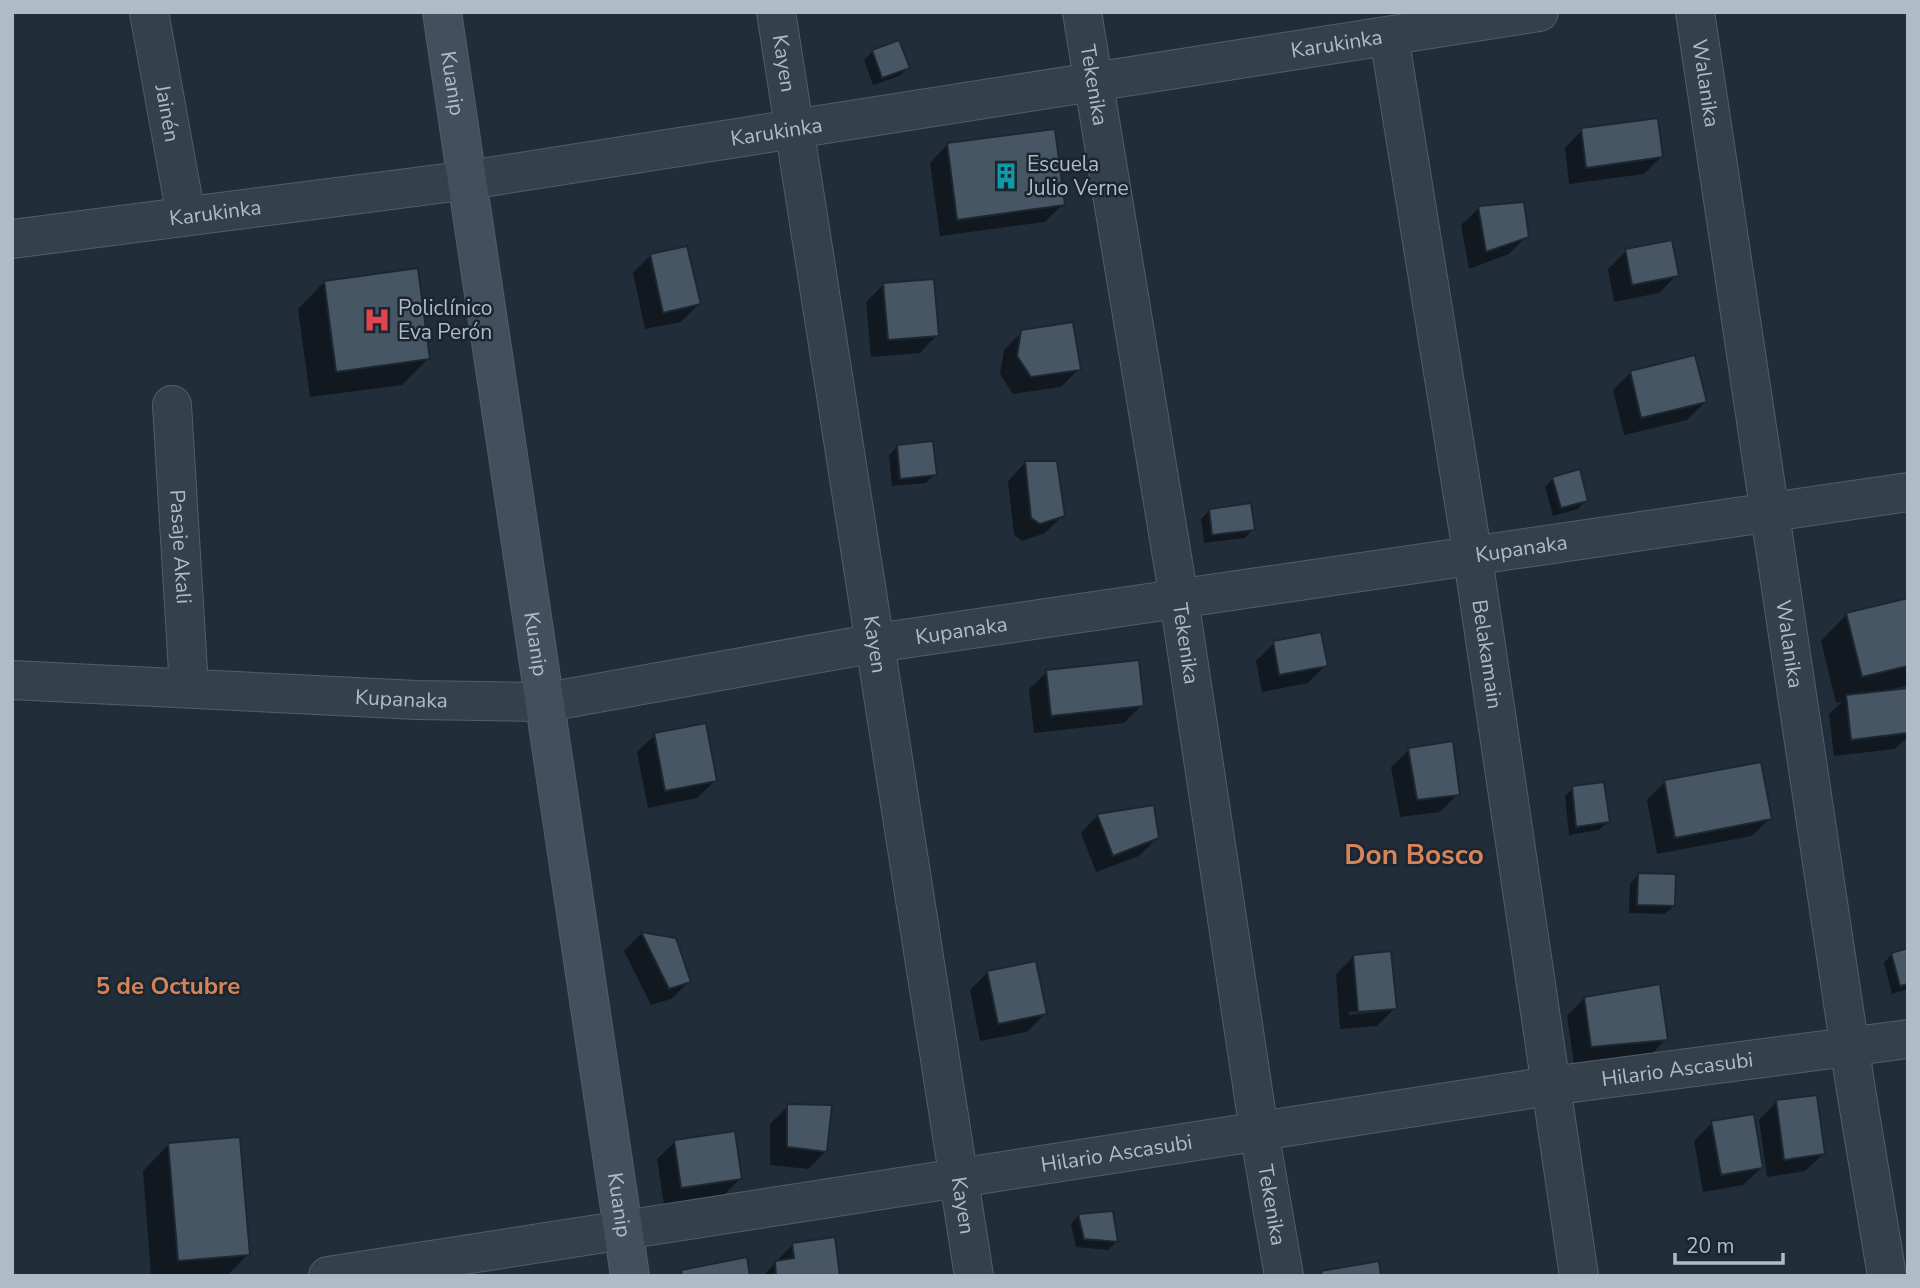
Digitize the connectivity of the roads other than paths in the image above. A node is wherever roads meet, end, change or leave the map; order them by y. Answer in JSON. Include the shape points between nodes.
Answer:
{"nodes":[{"id":1,"x":149,"y":12,"type":"edge"},
{"id":2,"x":442,"y":12,"type":"edge"},
{"id":3,"x":776,"y":12,"type":"edge"},
{"id":4,"x":1083,"y":12,"type":"edge"},
{"id":5,"x":1539,"y":12,"type":"edge"},
{"id":6,"x":1695,"y":12,"type":"edge"},
{"id":7,"x":1389,"y":36,"type":"junction"},
{"id":8,"x":1092,"y":83,"type":"junction"},
{"id":9,"x":793,"y":130,"type":"junction"},
{"id":10,"x":469,"y":180,"type":"junction"},
{"id":11,"x":186,"y":216,"type":"junction"},
{"id":12,"x":12,"y":239,"type":"edge"},
{"id":13,"x":172,"y":405,"type":"dead end"},
{"id":14,"x":1908,"y":492,"type":"edge"},
{"id":15,"x":1769,"y":511,"type":"junction"},
{"id":16,"x":1473,"y":558,"type":"junction"},
{"id":17,"x":1179,"y":599,"type":"junction"},
{"id":18,"x":876,"y":643,"type":"junction"},
{"id":19,"x":12,"y":680,"type":"edge"},
{"id":20,"x":189,"y":688,"type":"junction"},
{"id":21,"x":547,"y":702,"type":"junction"},
{"id":22,"x":1908,"y":1039,"type":"edge"},
{"id":23,"x":1850,"y":1046,"type":"junction"},
{"id":24,"x":1550,"y":1086,"type":"junction"},
{"id":25,"x":1259,"y":1131,"type":"junction"},
{"id":26,"x":960,"y":1178,"type":"junction"},
{"id":27,"x":624,"y":1231,"type":"junction"},
{"id":28,"x":328,"y":1276,"type":"edge"},
{"id":29,"x":630,"y":1276,"type":"edge"},
{"id":30,"x":974,"y":1276,"type":"edge"},
{"id":31,"x":1284,"y":1276,"type":"edge"},
{"id":32,"x":1578,"y":1276,"type":"edge"},
{"id":33,"x":1887,"y":1276,"type":"edge"}],
"edges":[{"from":1,"to":11,"type":"street","name":"Jainén"},
{"from":2,"to":10,"type":"main road","name":"Kuanip"},
{"from":3,"to":9,"type":"street","name":"Kayen"},
{"from":4,"to":8,"type":"street","name":"Tekenika"},
{"from":5,"to":7,"type":"street","name":"Karukinka"},
{"from":6,"to":15,"type":"street","name":"Walanika"},
{"from":7,"to":8,"type":"street","name":"Karukinka"},
{"from":7,"to":16,"type":"street","name":"Belakamain"},
{"from":8,"to":9,"type":"street","name":"Karukinka"},
{"from":8,"to":17,"type":"street","name":"Tekenika"},
{"from":9,"to":10,"type":"street","name":"Karukinka"},
{"from":9,"to":18,"type":"street","name":"Kayen"},
{"from":10,"to":11,"type":"street","name":"Karukinka"},
{"from":10,"to":21,"type":"main road","name":"Kuanip"},
{"from":11,"to":12,"type":"street","name":"Karukinka"},
{"from":13,"to":20,"type":"street","name":"Pasaje Akali"},
{"from":14,"to":15,"type":"street","name":"Kupanaka"},
{"from":15,"to":16,"type":"street","name":"Kupanaka"},
{"from":15,"to":23,"type":"street","name":"Walanika"},
{"from":16,"to":17,"type":"street","name":"Kupanaka"},
{"from":16,"to":24,"type":"street","name":"Belakamain"},
{"from":17,"to":18,"type":"street","name":"Kupanaka"},
{"from":17,"to":25,"type":"street","name":"Tekenika"},
{"from":18,"to":21,"type":"street","name":"Kupanaka"},
{"from":18,"to":26,"type":"street","name":"Kayen"},
{"from":19,"to":20,"type":"street","name":"Kupanaka"},
{"from":20,"to":21,"type":"street","name":"Kupanaka"},
{"from":21,"to":27,"type":"main road","name":"Kuanip"},
{"from":22,"to":23,"type":"street","name":"Hilario Ascasubi"},
{"from":23,"to":24,"type":"street","name":"Hilario Ascasubi"},
{"from":23,"to":33,"type":"street","name":"Walanika"},
{"from":24,"to":25,"type":"street","name":"Hilario Ascasubi"},
{"from":24,"to":32,"type":"street","name":"Belakamain"},
{"from":25,"to":26,"type":"street","name":"Hilario Ascasubi"},
{"from":25,"to":31,"type":"street","name":"Tekenika"},
{"from":26,"to":27,"type":"street","name":"Hilario Ascasubi"},
{"from":26,"to":30,"type":"street","name":"Kayen"},
{"from":27,"to":28,"type":"street","name":"Hilario Ascasubi"},
{"from":27,"to":29,"type":"main road","name":"Kuanip"}]}
